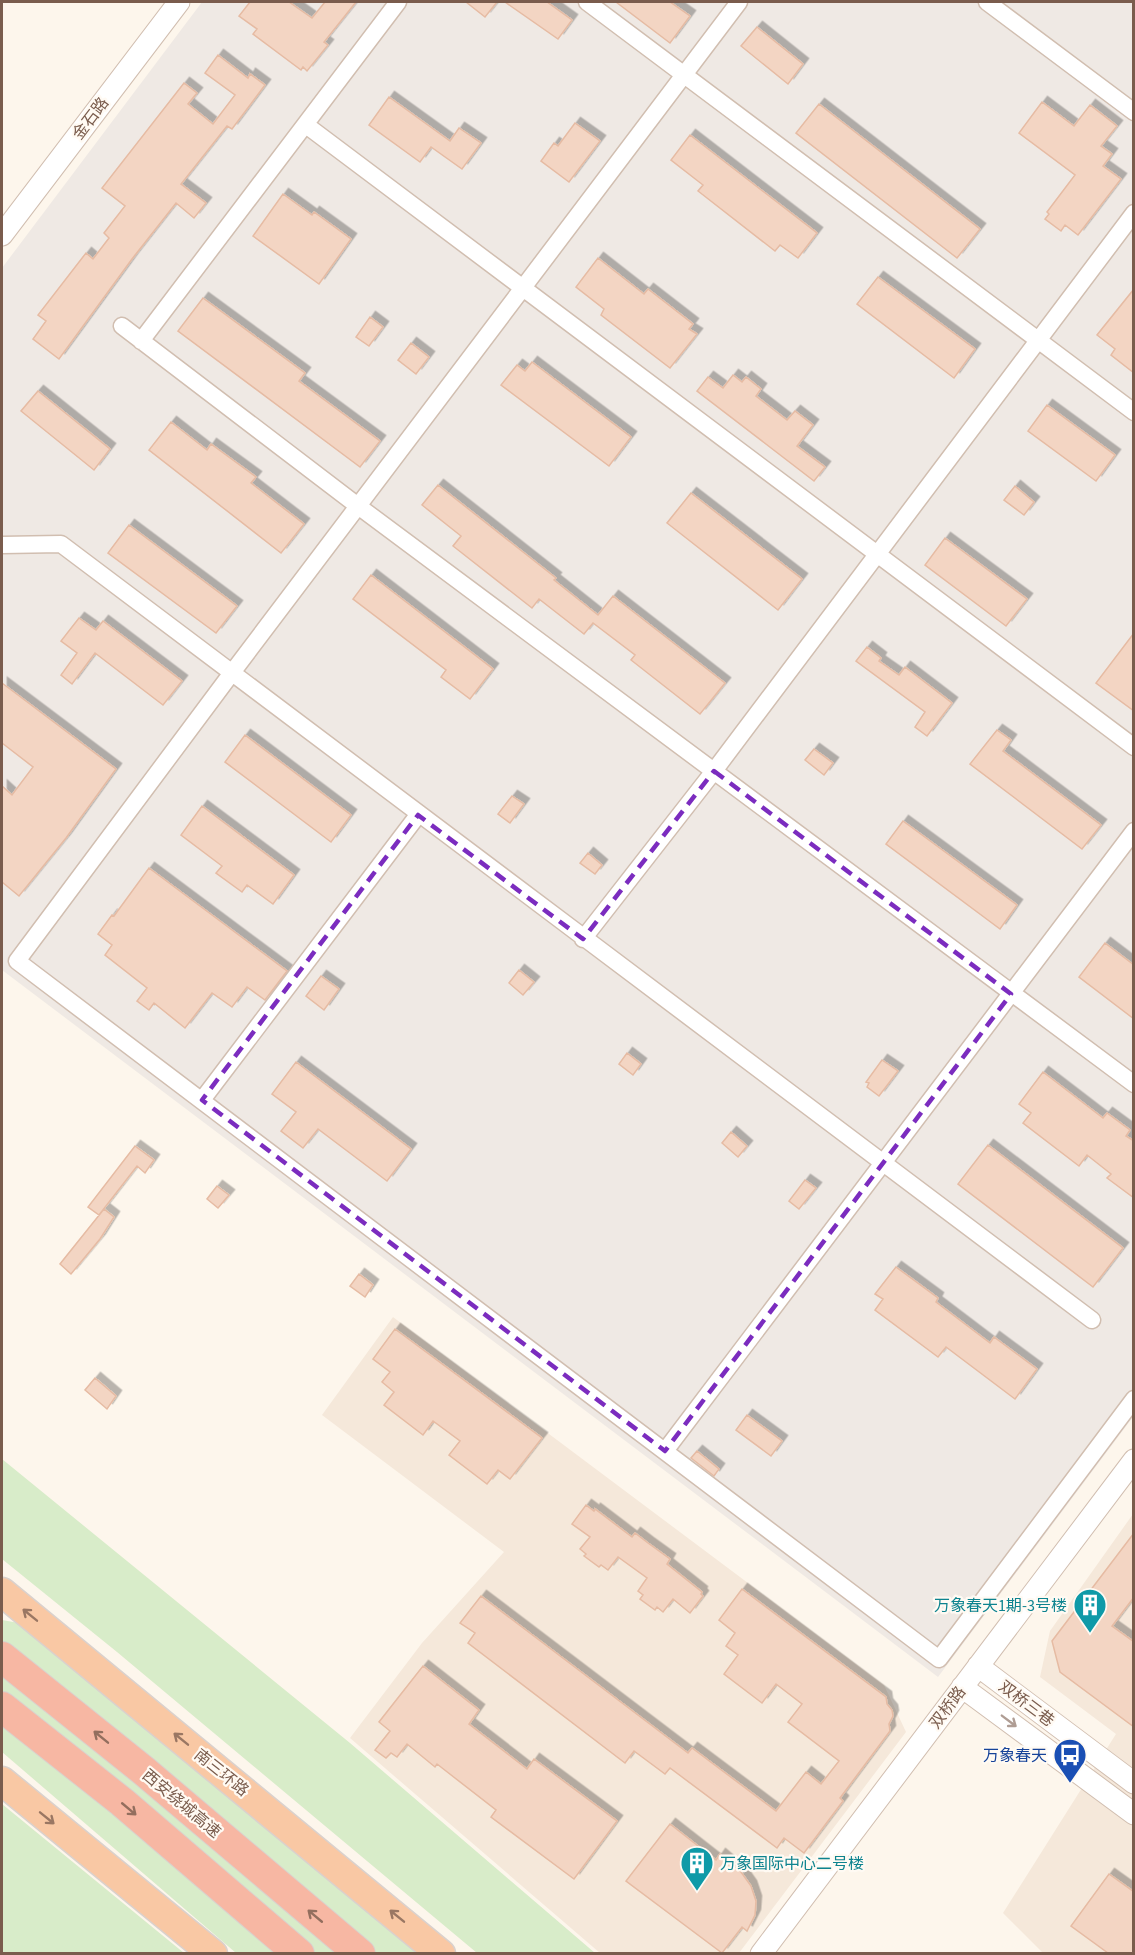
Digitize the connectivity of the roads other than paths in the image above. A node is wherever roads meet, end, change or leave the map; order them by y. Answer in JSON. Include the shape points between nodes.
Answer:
{"nodes":[{"id":1,"x":179,"y":2,"type":"edge"},
{"id":2,"x":398,"y":2,"type":"edge"},
{"id":3,"x":586,"y":2,"type":"edge"},
{"id":4,"x":740,"y":2,"type":"edge"},
{"id":5,"x":987,"y":2,"type":"edge"},
{"id":6,"x":684,"y":76,"type":"junction"},
{"id":7,"x":1134,"y":112,"type":"edge"},
{"id":8,"x":306,"y":125,"type":"junction"},
{"id":9,"x":1134,"y":213,"type":"edge"},
{"id":10,"x":2,"y":235,"type":"edge"},
{"id":11,"x":522,"y":289,"type":"junction"},
{"id":12,"x":122,"y":326,"type":"dead end"},
{"id":13,"x":1038,"y":340,"type":"junction"},
{"id":14,"x":141,"y":341,"type":"junction"},
{"id":15,"x":1134,"y":412,"type":"edge"},
{"id":16,"x":358,"y":506,"type":"junction"},
{"id":17,"x":2,"y":545,"type":"edge"},
{"id":18,"x":876,"y":554,"type":"junction"},
{"id":19,"x":231,"y":674,"type":"junction"},
{"id":20,"x":1134,"y":747,"type":"edge"},
{"id":21,"x":714,"y":771,"type":"junction"},
{"id":22,"x":418,"y":815,"type":"junction"},
{"id":23,"x":1134,"y":831,"type":"edge"},
{"id":24,"x":584,"y":939,"type":"junction"},
{"id":25,"x":1011,"y":993,"type":"junction"},
{"id":26,"x":1134,"y":1084,"type":"edge"},
{"id":27,"x":202,"y":1100,"type":"junction"},
{"id":28,"x":883,"y":1161,"type":"junction"},
{"id":29,"x":1092,"y":1320,"type":"dead end"},
{"id":30,"x":1134,"y":1399,"type":"edge"},
{"id":31,"x":665,"y":1451,"type":"junction"},
{"id":32,"x":1134,"y":1460,"type":"edge"},
{"id":33,"x":2,"y":1592,"type":"edge"},
{"id":34,"x":2,"y":1657,"type":"edge"},
{"id":35,"x":978,"y":1666,"type":"junction"},
{"id":36,"x":962,"y":1687,"type":"junction"},
{"id":37,"x":2,"y":1707,"type":"edge"},
{"id":38,"x":2,"y":1781,"type":"edge"},
{"id":39,"x":1134,"y":1783,"type":"edge"},
{"id":40,"x":1134,"y":1814,"type":"edge"},
{"id":41,"x":213,"y":1953,"type":"edge"},
{"id":42,"x":299,"y":1953,"type":"edge"},
{"id":43,"x":360,"y":1953,"type":"edge"},
{"id":44,"x":441,"y":1953,"type":"edge"},
{"id":45,"x":761,"y":1953,"type":"edge"}],
"edges":[{"from":1,"to":10,"type":"street","name":"金石路"},
{"from":2,"to":8,"type":"street"},
{"from":3,"to":6,"type":"street"},
{"from":4,"to":6,"type":"street"},
{"from":5,"to":7,"type":"street"},
{"from":6,"to":11,"type":"street"},
{"from":6,"to":13,"type":"street"},
{"from":8,"to":11,"type":"street"},
{"from":8,"to":14,"type":"street"},
{"from":9,"to":13,"type":"street"},
{"from":11,"to":16,"type":"street"},
{"from":11,"to":18,"type":"street"},
{"from":12,"to":14,"type":"street"},
{"from":13,"to":15,"type":"street"},
{"from":13,"to":18,"type":"street"},
{"from":14,"to":16,"type":"street"},
{"from":16,"to":19,"type":"street"},
{"from":16,"to":21,"type":"street"},
{"from":17,"to":19,"type":"street","via":[[61,544]]},
{"from":18,"to":20,"type":"street"},
{"from":18,"to":21,"type":"street"},
{"from":19,"to":22,"type":"street"},
{"from":19,"to":27,"type":"street","via":[[17,961]]},
{"from":21,"to":24,"type":"street"},
{"from":21,"to":25,"type":"street"},
{"from":22,"to":24,"type":"street"},
{"from":22,"to":27,"type":"street"},
{"from":23,"to":25,"type":"street"},
{"from":24,"to":28,"type":"street"},
{"from":25,"to":26,"type":"street"},
{"from":25,"to":28,"type":"street"},
{"from":27,"to":31,"type":"street"},
{"from":28,"to":29,"type":"street"},
{"from":28,"to":31,"type":"street"},
{"from":30,"to":31,"type":"street","via":[[939,1659]]},
{"from":32,"to":35,"type":"street","name":"双桥路"},
{"from":44,"to":33,"type":"highway","name":"南三环路","one_way":true},
{"from":43,"to":34,"type":"highway","name":"西安绕城高速","one_way":true},
{"from":35,"to":36,"type":"street","name":"双桥路"},
{"from":35,"to":39,"type":"street","name":"双桥三巷"},
{"from":36,"to":40,"type":"street","name":"双桥三巷","one_way":true},
{"from":36,"to":45,"type":"street","name":"双桥路"},
{"from":37,"to":42,"type":"highway","one_way":true,"via":[[122,1802]]},
{"from":38,"to":41,"type":"highway","one_way":true}]}
